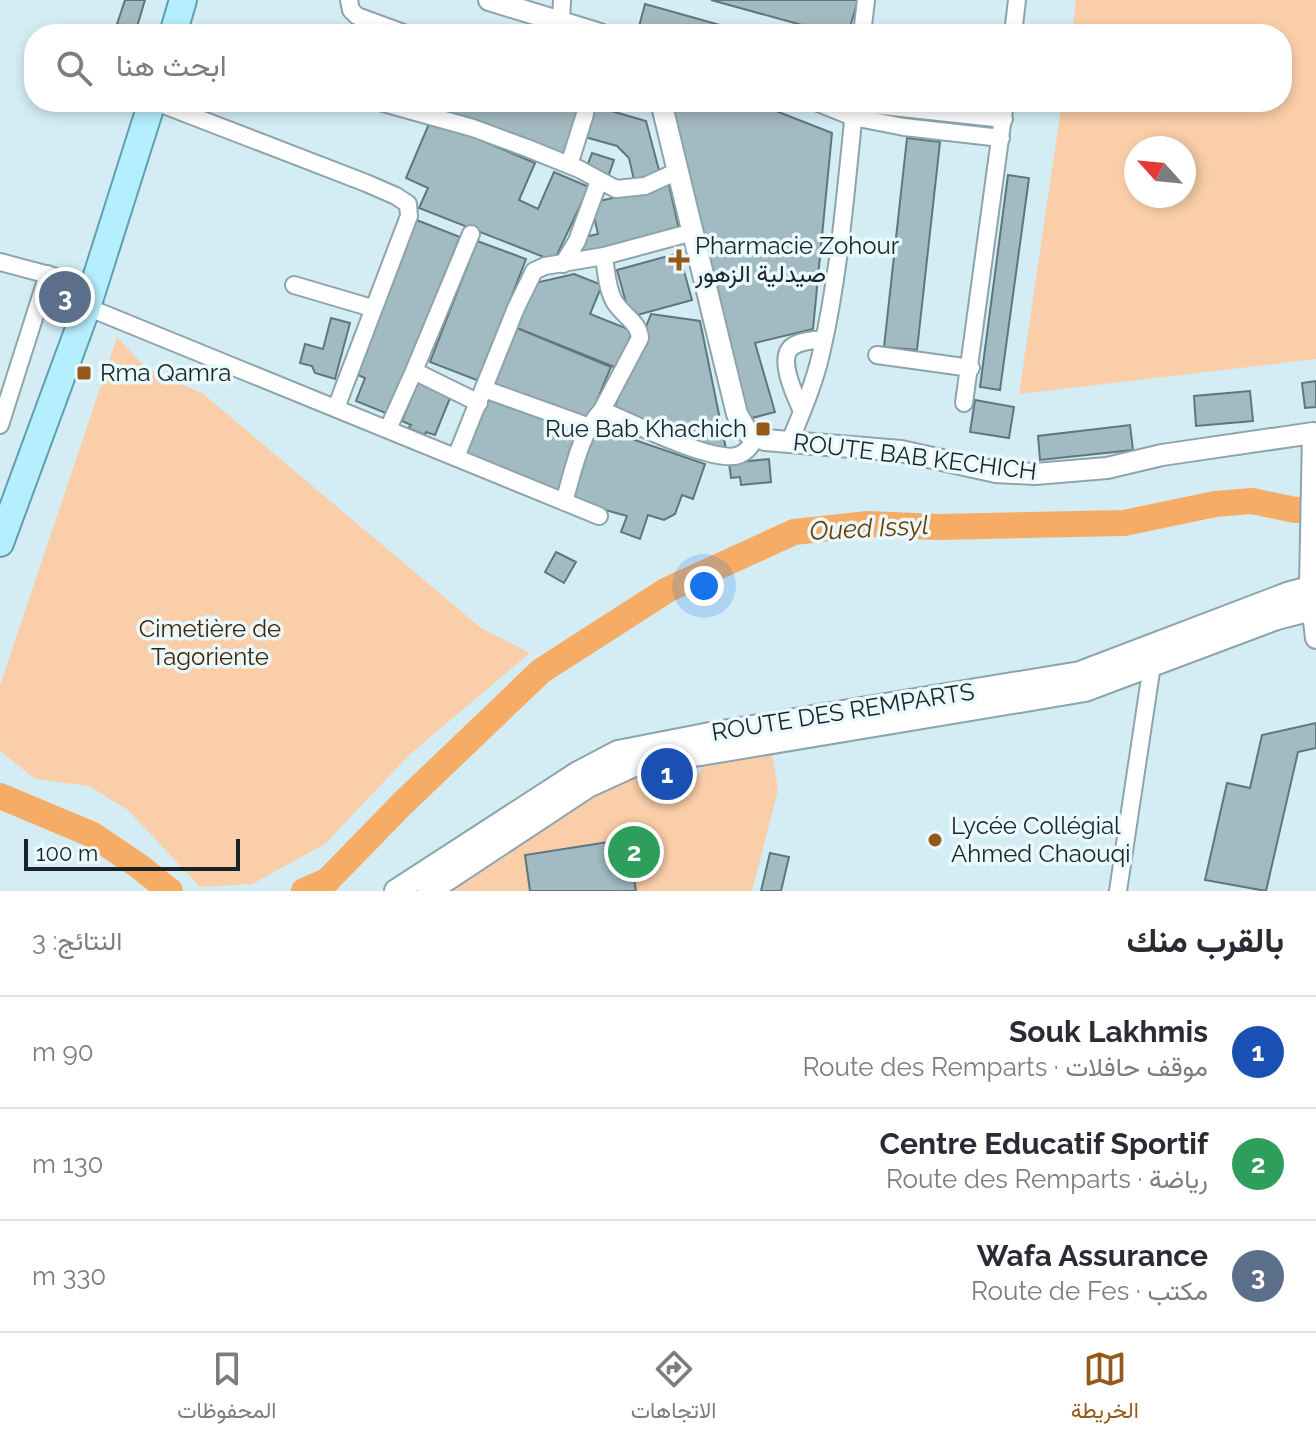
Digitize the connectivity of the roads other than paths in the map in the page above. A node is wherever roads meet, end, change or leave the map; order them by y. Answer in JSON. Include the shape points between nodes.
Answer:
{"nodes":[{"id":1,"x":183,"y":0,"type":"edge"},
{"id":2,"x":349,"y":0,"type":"edge"},
{"id":3,"x":489,"y":0,"type":"edge"},
{"id":4,"x":562,"y":0,"type":"edge"},
{"id":5,"x":866,"y":0,"type":"edge"},
{"id":6,"x":1017,"y":0,"type":"edge"},
{"id":7,"x":561,"y":22,"type":"junction"},
{"id":8,"x":176,"y":24,"type":"edge"},
{"id":9,"x":379,"y":24,"type":"edge"},
{"id":10,"x":568,"y":24,"type":"edge"},
{"id":11,"x":863,"y":24,"type":"edge"},
{"id":12,"x":1014,"y":24,"type":"edge"},
{"id":13,"x":151,"y":112,"type":"edge"},
{"id":14,"x":180,"y":112,"type":"edge"},
{"id":15,"x":425,"y":112,"type":"edge"},
{"id":16,"x":584,"y":112,"type":"edge"},
{"id":17,"x":663,"y":112,"type":"edge"},
{"id":18,"x":853,"y":112,"type":"edge"},
{"id":19,"x":866,"y":112,"type":"edge"},
{"id":20,"x":1004,"y":112,"type":"edge"},
{"id":21,"x":1001,"y":138,"type":"junction"},
{"id":22,"x":569,"y":165,"type":"junction"},
{"id":23,"x":678,"y":171,"type":"junction"},
{"id":24,"x":599,"y":181,"type":"junction"},
{"id":25,"x":693,"y":232,"type":"junction"},
{"id":26,"x":471,"y":234,"type":"dead end"},
{"id":27,"x":604,"y":256,"type":"junction"},
{"id":28,"x":0,"y":262,"type":"edge"},
{"id":29,"x":563,"y":264,"type":"junction"},
{"id":30,"x":48,"y":274,"type":"junction"},
{"id":31,"x":294,"y":285,"type":"dead end"},
{"id":32,"x":90,"y":297,"type":"junction"},
{"id":33,"x":372,"y":308,"type":"junction"},
{"id":34,"x":824,"y":339,"type":"junction"},
{"id":35,"x":877,"y":355,"type":"dead end"},
{"id":36,"x":971,"y":368,"type":"junction"},
{"id":37,"x":414,"y":371,"type":"junction"},
{"id":38,"x":481,"y":396,"type":"junction"},
{"id":39,"x":964,"y":403,"type":"dead end"},
{"id":40,"x":336,"y":408,"type":"junction"},
{"id":41,"x":602,"y":410,"type":"junction"},
{"id":42,"x":802,"y":411,"type":"junction"},
{"id":43,"x":0,"y":425,"type":"edge"},
{"id":44,"x":590,"y":427,"type":"junction"},
{"id":45,"x":388,"y":429,"type":"junction"},
{"id":46,"x":756,"y":437,"type":"junction"},
{"id":47,"x":1314,"y":438,"type":"edge"},
{"id":48,"x":790,"y":441,"type":"junction"},
{"id":49,"x":456,"y":457,"type":"junction"},
{"id":50,"x":564,"y":502,"type":"junction"},
{"id":51,"x":6,"y":512,"type":"edge"},
{"id":52,"x":599,"y":516,"type":"dead end"},
{"id":53,"x":0,"y":543,"type":"edge"},
{"id":54,"x":1313,"y":598,"type":"edge"},
{"id":55,"x":1316,"y":638,"type":"edge"},
{"id":56,"x":1152,"y":665,"type":"junction"},
{"id":57,"x":396,"y":891,"type":"edge"},
{"id":58,"x":429,"y":891,"type":"edge"},
{"id":59,"x":1118,"y":891,"type":"edge"}],
"edges":[{"from":1,"to":8,"type":"main road"},
{"from":2,"to":9,"type":"street","via":[[357,16]]},
{"from":3,"to":7,"type":"street"},
{"from":4,"to":7,"type":"street"},
{"from":5,"to":11,"type":"street"},
{"from":6,"to":12,"type":"street"},
{"from":7,"to":10,"type":"street"},
{"from":13,"to":32,"type":"main road"},
{"from":14,"to":33,"type":"street","via":[[405,200],[409,216]]},
{"from":15,"to":22,"type":"street"},
{"from":16,"to":22,"type":"street"},
{"from":17,"to":23,"type":"street"},
{"from":18,"to":34,"type":"street"},
{"from":19,"to":21,"type":"street","via":[[904,127]]},
{"from":20,"to":21,"type":"street"},
{"from":21,"to":36,"type":"street"},
{"from":22,"to":24,"type":"street"},
{"from":23,"to":24,"type":"street","via":[[631,189]]},
{"from":23,"to":25,"type":"street"},
{"from":24,"to":29,"type":"street"},
{"from":25,"to":27,"type":"street"},
{"from":25,"to":46,"type":"street","via":[[737,414]]},
{"from":26,"to":37,"type":"street"},
{"from":27,"to":29,"type":"street"},
{"from":27,"to":41,"type":"street","via":[[615,302],[640,334]]},
{"from":28,"to":30,"type":"street"},
{"from":29,"to":38,"type":"street","via":[[539,268],[528,280]]},
{"from":30,"to":32,"type":"street"},
{"from":30,"to":43,"type":"street"},
{"from":31,"to":33,"type":"street"},
{"from":32,"to":40,"type":"street"},
{"from":32,"to":51,"type":"main road"},
{"from":33,"to":40,"type":"street"},
{"from":34,"to":42,"type":"street"},
{"from":34,"to":42,"type":"street","via":[[787,352]]},
{"from":35,"to":36,"type":"street"},
{"from":36,"to":39,"type":"street"},
{"from":37,"to":38,"type":"street"},
{"from":37,"to":45,"type":"street"},
{"from":38,"to":44,"type":"street"},
{"from":38,"to":49,"type":"street"},
{"from":40,"to":45,"type":"street"},
{"from":41,"to":44,"type":"street"},
{"from":41,"to":46,"type":"street","via":[[717,456],[738,456]]},
{"from":42,"to":48,"type":"street"},
{"from":44,"to":50,"type":"street"},
{"from":45,"to":49,"type":"street"},
{"from":46,"to":48,"type":"street","name":"ROUTE BAB KECHICH"},
{"from":47,"to":48,"type":"street","name":"ROUTE BAB KECHICH","via":[[1035,474],[996,472],[901,451]]},
{"from":47,"to":54,"type":"street","name":"ROUTE BAB KECHICH","via":[[1309,554]]},
{"from":49,"to":50,"type":"street"},
{"from":50,"to":52,"type":"street"},
{"from":51,"to":53,"type":"main road"},
{"from":54,"to":55,"type":"street","name":"ROUTE BAB KECHICH"},
{"from":54,"to":56,"type":"main road","name":"ROUTE DES REMPARTS","via":[[1277,618]]},
{"from":54,"to":57,"type":"main road","name":"ROUTE DES REMPARTS","via":[[1080,673],[618,752]]},
{"from":56,"to":58,"type":"main road","name":"ROUTE DES REMPARTS","via":[[1078,691],[634,765],[588,786]]},
{"from":56,"to":59,"type":"street"}]}
